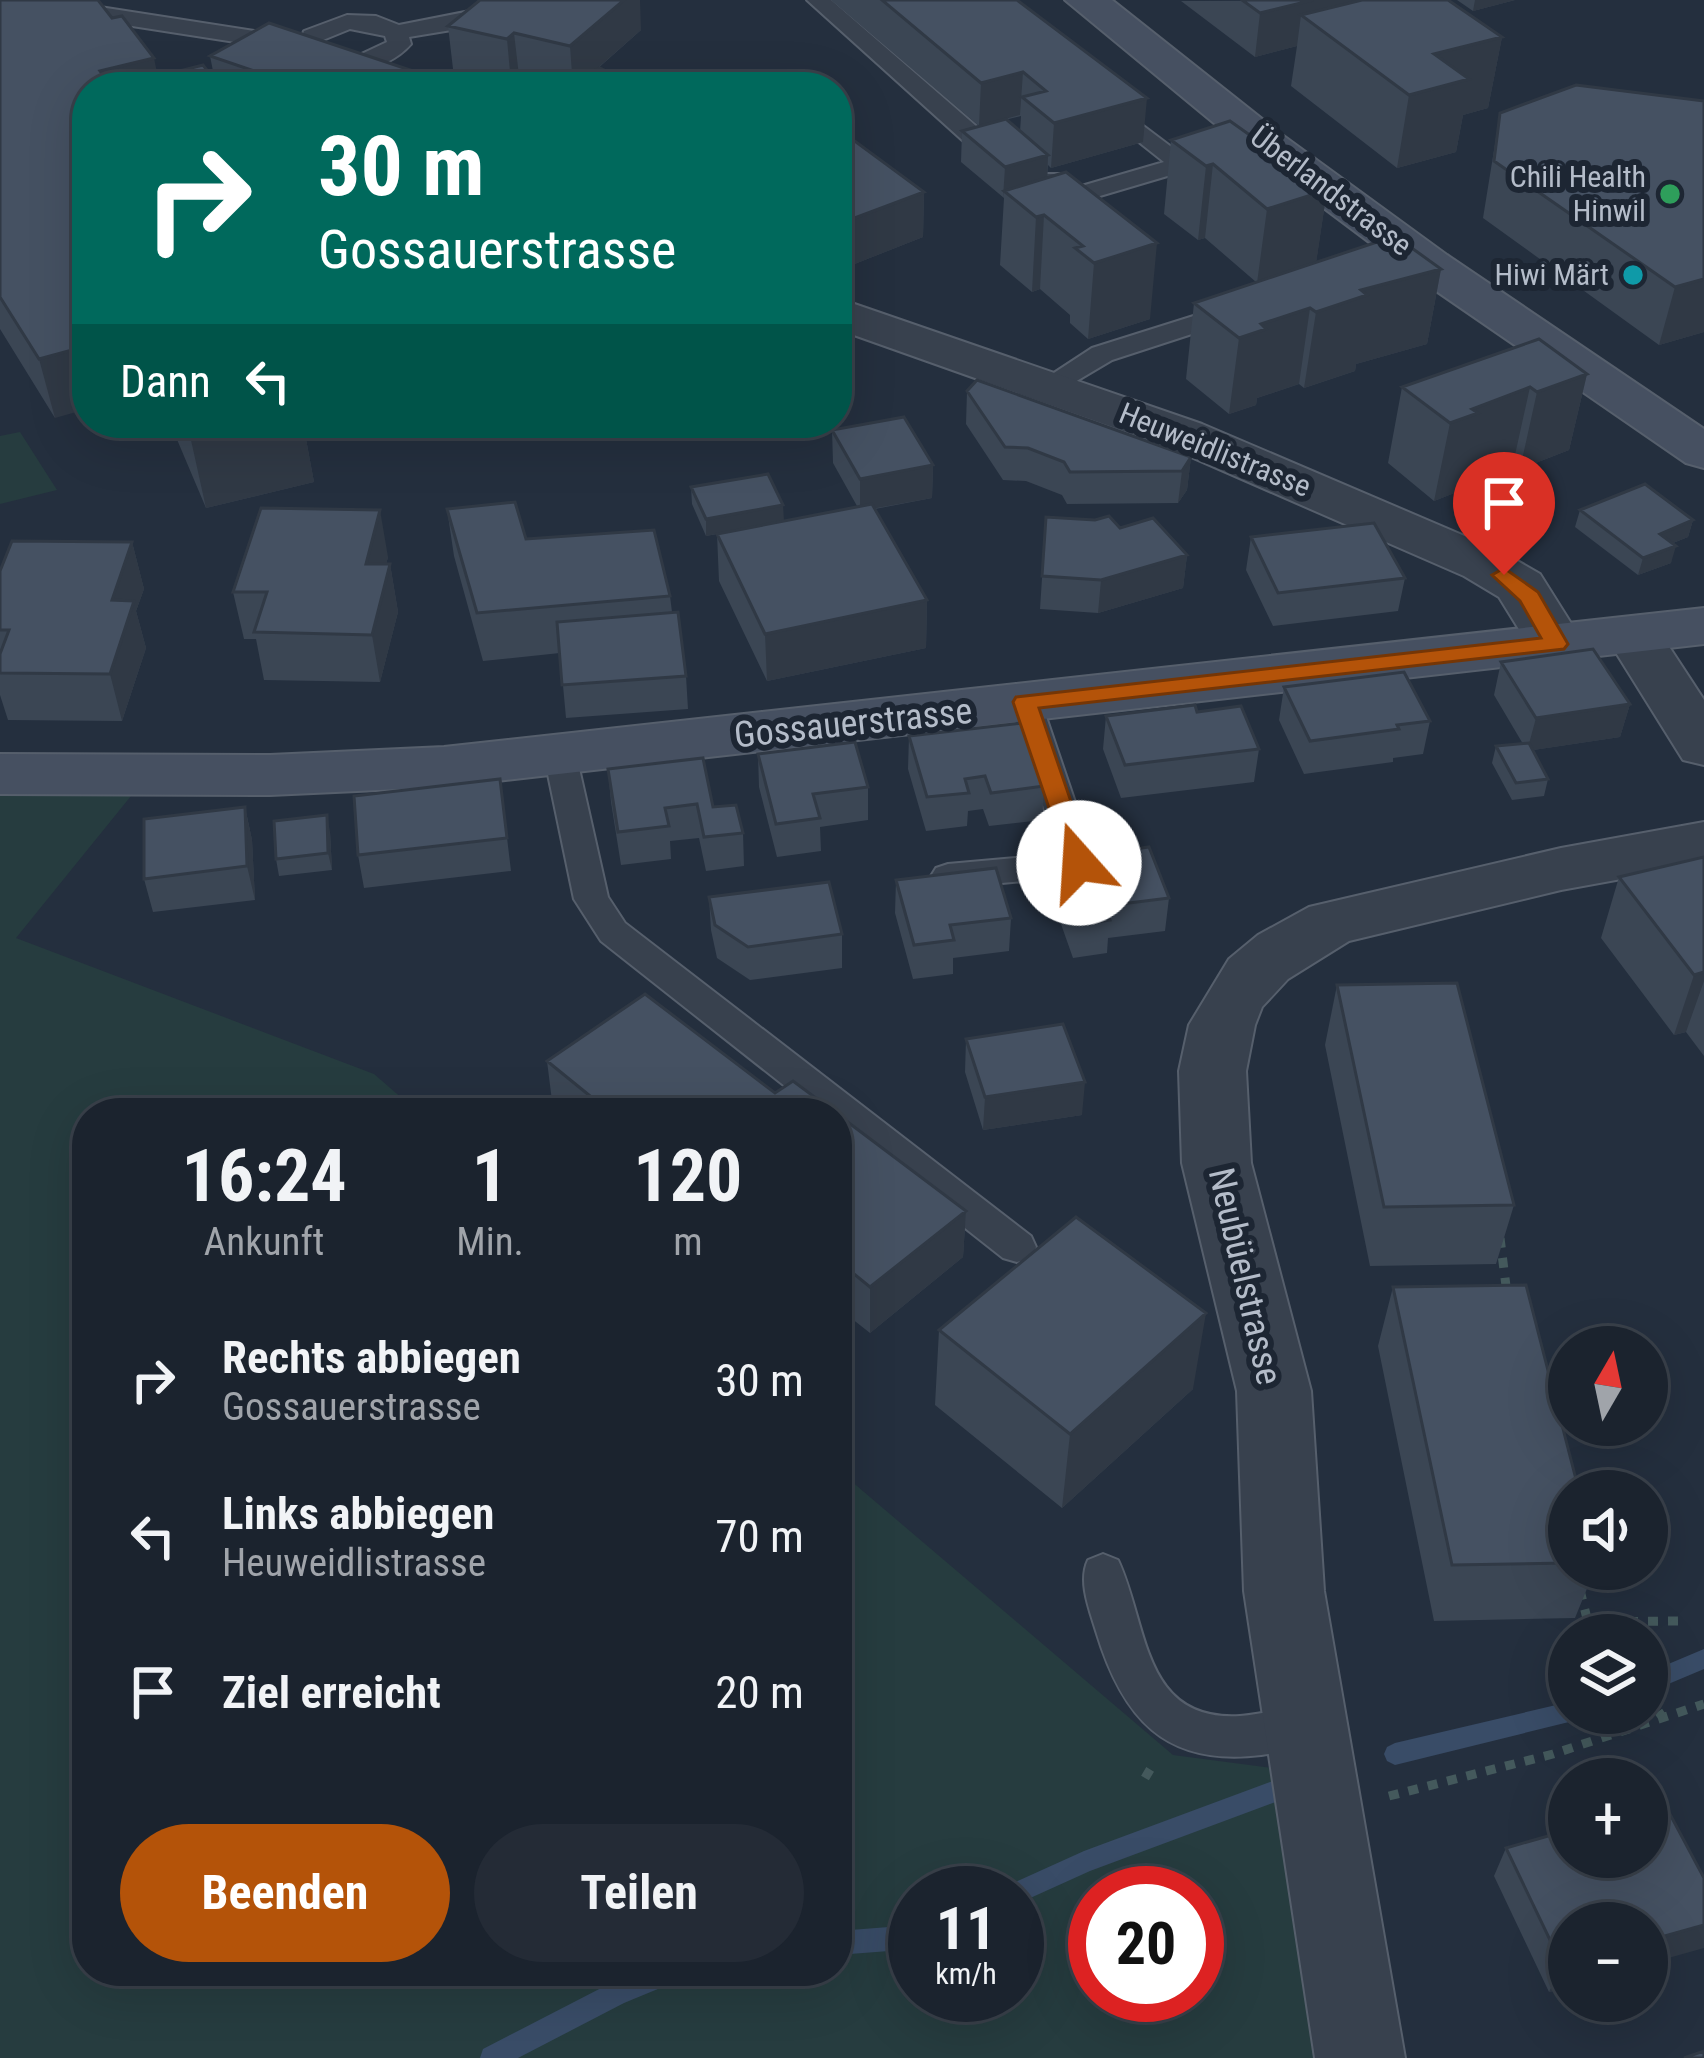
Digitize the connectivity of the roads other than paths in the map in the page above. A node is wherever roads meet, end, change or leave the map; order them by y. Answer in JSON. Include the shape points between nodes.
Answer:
{"nodes":[{"id":1,"x":550,"y":0,"type":"edge"},
{"id":2,"x":818,"y":0,"type":"edge"},
{"id":3,"x":1086,"y":0,"type":"edge"},
{"id":4,"x":348,"y":11,"type":"edge"},
{"id":5,"x":0,"y":26,"type":"edge"},
{"id":6,"x":396,"y":32,"type":"junction"},
{"id":7,"x":308,"y":43,"type":"junction"},
{"id":8,"x":376,"y":60,"type":"junction"},
{"id":9,"x":390,"y":72,"type":"edge"},
{"id":10,"x":1095,"y":96,"type":"edge"},
{"id":11,"x":1255,"y":305,"type":"edge"},
{"id":12,"x":852,"y":318,"type":"edge"},
{"id":13,"x":1048,"y":386,"type":"junction"},
{"id":14,"x":1704,"y":452,"type":"edge"},
{"id":15,"x":1704,"y":626,"type":"edge"},
{"id":16,"x":1633,"y":635,"type":"junction"},
{"id":17,"x":1556,"y":644,"type":"junction"},
{"id":18,"x":1025,"y":702,"type":"junction"},
{"id":19,"x":1704,"y":746,"type":"edge"},
{"id":20,"x":560,"y":754,"type":"junction"},
{"id":21,"x":0,"y":774,"type":"edge"},
{"id":22,"x":1704,"y":843,"type":"edge"},
{"id":23,"x":948,"y":876,"type":"edge"},
{"id":24,"x":826,"y":1098,"type":"edge"},
{"id":25,"x":852,"y":1118,"type":"edge"},
{"id":26,"x":1017,"y":1247,"type":"dead end"},
{"id":27,"x":1103,"y":1573,"type":"dead end"},
{"id":28,"x":1308,"y":1728,"type":"junction"},
{"id":29,"x":1360,"y":2058,"type":"edge"}],
"edges":[{"from":1,"to":6,"type":"lane"},
{"from":2,"to":10,"type":"lane","via":[[979,142],[999,137],[1074,196],[1182,164]]},
{"from":3,"to":14,"type":"street","name":"Überlandstrasse","via":[[1430,265]]},
{"from":4,"to":6,"type":"lane"},
{"from":4,"to":7,"type":"lane"},
{"from":5,"to":7,"type":"lane","via":[[87,12]]},
{"from":6,"to":8,"type":"lane","via":[[394,50]]},
{"from":7,"to":8,"type":"lane","via":[[328,62]]},
{"from":8,"to":9,"type":"lane"},
{"from":11,"to":13,"type":"lane","via":[[1102,353]]},
{"from":12,"to":13,"type":"street","name":"Heuweidlistrasse"},
{"from":13,"to":17,"type":"street","name":"Heuweidlistrasse","via":[[1221,450],[1483,564],[1530,597]]},
{"from":15,"to":16,"type":"street","name":"Gossauerstrasse"},
{"from":16,"to":17,"type":"street","name":"Gossauerstrasse"},
{"from":16,"to":19,"type":"street"},
{"from":17,"to":18,"type":"street","name":"Gossauerstrasse"},
{"from":18,"to":20,"type":"street","name":"Gossauerstrasse"},
{"from":18,"to":23,"type":"lane","via":[[1079,863]]},
{"from":20,"to":21,"type":"street","name":"Gossauerstrasse","via":[[332,773]]},
{"from":20,"to":24,"type":"lane","via":[[591,899],[613,932]]},
{"from":22,"to":28,"type":"street","name":"Neubüelstrasse","via":[[1331,923],[1252,975],[1222,1023],[1216,1148],[1274,1390],[1283,1584]]},
{"from":25,"to":26,"type":"lane"},
{"from":27,"to":28,"type":"lane","via":[[1135,1678],[1176,1726],[1226,1737]]},
{"from":28,"to":29,"type":"street","name":"Neubüelstrasse"}]}
